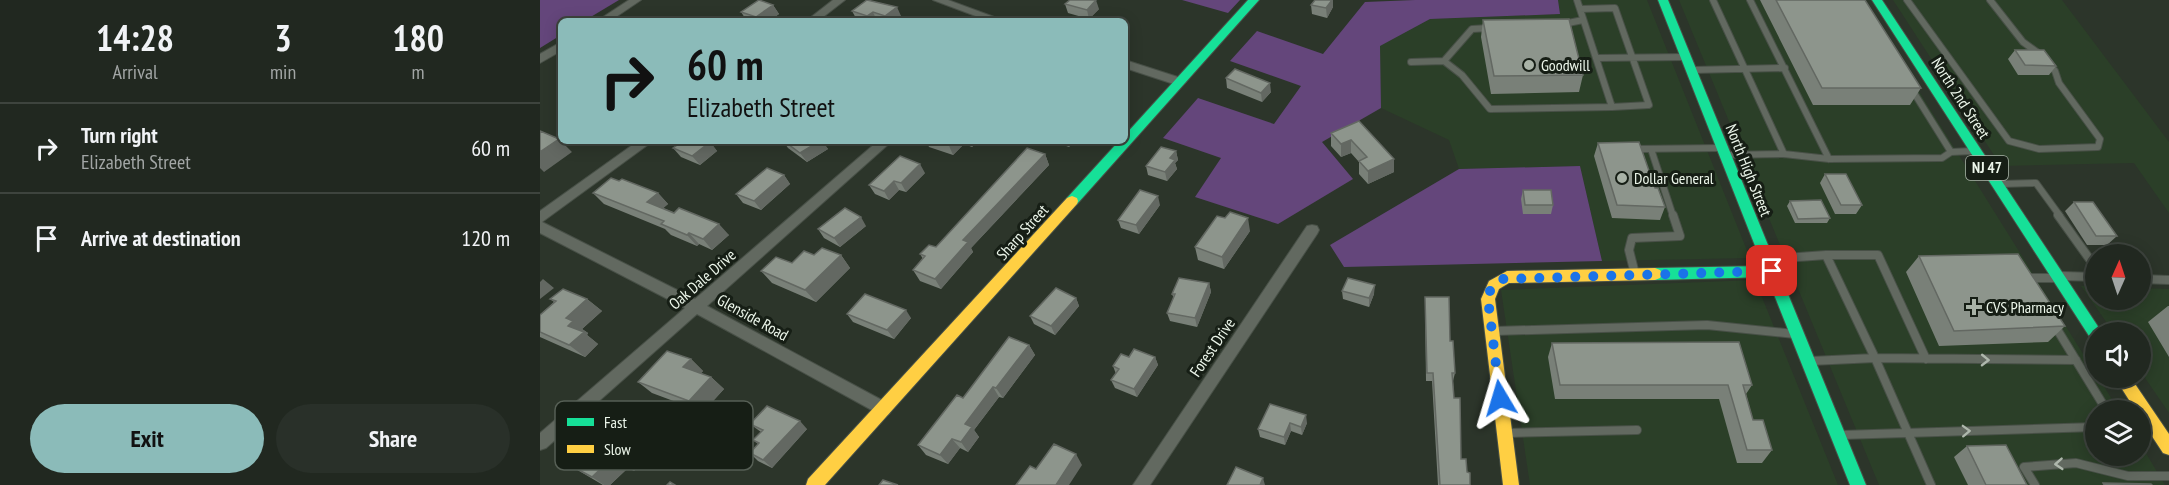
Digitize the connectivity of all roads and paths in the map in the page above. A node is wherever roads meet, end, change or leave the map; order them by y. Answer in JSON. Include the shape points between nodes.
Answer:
{"nodes":[{"id":1,"x":636,"y":0,"type":"edge"},
{"id":2,"x":840,"y":0,"type":"edge"},
{"id":3,"x":939,"y":0,"type":"edge"},
{"id":4,"x":1254,"y":0,"type":"edge"},
{"id":5,"x":1577,"y":0,"type":"edge"},
{"id":6,"x":1664,"y":0,"type":"edge"},
{"id":7,"x":1713,"y":0,"type":"edge"},
{"id":8,"x":1750,"y":0,"type":"edge"},
{"id":9,"x":1878,"y":0,"type":"edge"},
{"id":10,"x":1907,"y":0,"type":"edge"},
{"id":11,"x":1990,"y":0,"type":"edge"},
{"id":12,"x":1580,"y":9,"type":"junction"},
{"id":13,"x":607,"y":18,"type":"edge"},
{"id":14,"x":815,"y":18,"type":"edge"},
{"id":15,"x":991,"y":18,"type":"edge"},
{"id":16,"x":1583,"y":20,"type":"junction"},
{"id":17,"x":1552,"y":26,"type":"edge"},
{"id":18,"x":1495,"y":28,"type":"edge"},
{"id":19,"x":558,"y":48,"type":"edge"},
{"id":20,"x":1596,"y":58,"type":"junction"},
{"id":21,"x":1633,"y":58,"type":"junction"},
{"id":22,"x":540,"y":59,"type":"edge"},
{"id":23,"x":1444,"y":61,"type":"junction"},
{"id":24,"x":1411,"y":62,"type":"dead end"},
{"id":25,"x":1689,"y":64,"type":"junction"},
{"id":26,"x":1128,"y":65,"type":"edge"},
{"id":27,"x":1785,"y":68,"type":"junction"},
{"id":28,"x":1744,"y":69,"type":"junction"},
{"id":29,"x":1906,"y":81,"type":"edge"},
{"id":30,"x":1180,"y":82,"type":"junction"},
{"id":31,"x":1612,"y":107,"type":"junction"},
{"id":32,"x":1128,"y":139,"type":"edge"},
{"id":33,"x":643,"y":144,"type":"edge"},
{"id":34,"x":883,"y":144,"type":"edge"},
{"id":35,"x":1124,"y":144,"type":"edge"},
{"id":36,"x":1651,"y":149,"type":"junction"},
{"id":37,"x":1620,"y":150,"type":"edge"},
{"id":38,"x":1724,"y":151,"type":"junction"},
{"id":39,"x":1976,"y":151,"type":"junction"},
{"id":40,"x":1951,"y":152,"type":"junction"},
{"id":41,"x":1784,"y":154,"type":"junction"},
{"id":42,"x":1829,"y":159,"type":"junction"},
{"id":43,"x":1997,"y":184,"type":"junction"},
{"id":44,"x":540,"y":218,"type":"edge"},
{"id":45,"x":540,"y":227,"type":"edge"},
{"id":46,"x":1312,"y":230,"type":"dead end"},
{"id":47,"x":2085,"y":252,"type":"edge"},
{"id":48,"x":1826,"y":255,"type":"junction"},
{"id":49,"x":1770,"y":265,"type":"junction"},
{"id":50,"x":1635,"y":274,"type":"junction"},
{"id":51,"x":2058,"y":277,"type":"junction"},
{"id":52,"x":2085,"y":277,"type":"edge"},
{"id":53,"x":2151,"y":279,"type":"edge"},
{"id":54,"x":2169,"y":280,"type":"edge"},
{"id":55,"x":2033,"y":288,"type":"edge"},
{"id":56,"x":697,"y":307,"type":"junction"},
{"id":57,"x":2051,"y":319,"type":"edge"},
{"id":58,"x":2087,"y":322,"type":"edge"},
{"id":59,"x":1492,"y":332,"type":"junction"},
{"id":60,"x":1798,"y":334,"type":"junction"},
{"id":61,"x":1875,"y":358,"type":"junction"},
{"id":62,"x":1926,"y":359,"type":"junction"},
{"id":63,"x":2076,"y":360,"type":"junction"},
{"id":64,"x":1808,"y":361,"type":"junction"},
{"id":65,"x":2129,"y":388,"type":"edge"},
{"id":66,"x":2100,"y":400,"type":"edge"},
{"id":67,"x":588,"y":401,"type":"edge"},
{"id":68,"x":884,"y":409,"type":"junction"},
{"id":69,"x":2085,"y":427,"type":"edge"},
{"id":70,"x":2151,"y":429,"type":"edge"},
{"id":71,"x":2156,"y":429,"type":"junction"},
{"id":72,"x":555,"y":430,"type":"edge"},
{"id":73,"x":1637,"y":430,"type":"dead end"},
{"id":74,"x":1504,"y":433,"type":"junction"},
{"id":75,"x":1908,"y":433,"type":"junction"},
{"id":76,"x":1838,"y":435,"type":"junction"},
{"id":77,"x":540,"y":443,"type":"edge"},
{"id":78,"x":2168,"y":443,"type":"edge"},
{"id":79,"x":2137,"y":476,"type":"junction"},
{"id":80,"x":2169,"y":476,"type":"edge"},
{"id":81,"x":814,"y":485,"type":"edge"},
{"id":82,"x":1141,"y":485,"type":"edge"},
{"id":83,"x":1511,"y":485,"type":"edge"},
{"id":84,"x":1858,"y":485,"type":"edge"},
{"id":85,"x":1931,"y":485,"type":"edge"},
{"id":86,"x":2035,"y":485,"type":"edge"},
{"id":87,"x":2143,"y":485,"type":"edge"}],
"edges":[{"from":1,"to":13,"type":"street"},
{"from":2,"to":14,"type":"street"},
{"from":3,"to":15,"type":"street"},
{"from":4,"to":30,"type":"street","name":"Sharp Street"},
{"from":5,"to":12,"type":"lane"},
{"from":6,"to":25,"type":"street","name":"North High Street"},
{"from":7,"to":28,"type":"lane"},
{"from":8,"to":27,"type":"lane"},
{"from":9,"to":39,"type":"street","name":"North 2nd Street","number":"NJ 47"},
{"from":10,"to":11,"type":"lane","via":[[2009,141],[2031,148],[2098,147],[2100,139],[2059,83],[2055,71],[2040,53],[2023,42]]},
{"from":12,"to":16,"type":"lane"},
{"from":12,"to":21,"type":"lane","via":[[1615,8]]},
{"from":16,"to":17,"type":"lane"},
{"from":16,"to":20,"type":"lane"},
{"from":18,"to":23,"type":"lane","via":[[1472,29]]},
{"from":19,"to":22,"type":"street"},
{"from":20,"to":21,"type":"lane"},
{"from":20,"to":31,"type":"lane"},
{"from":21,"to":25,"type":"lane"},
{"from":21,"to":31,"type":"lane","via":[[1649,105]]},
{"from":23,"to":24,"type":"lane"},
{"from":23,"to":31,"type":"lane","via":[[1462,75],[1490,109]]},
{"from":25,"to":28,"type":"lane"},
{"from":25,"to":38,"type":"street","name":"North High Street"},
{"from":26,"to":30,"type":"street"},
{"from":27,"to":28,"type":"lane"},
{"from":27,"to":42,"type":"lane"},
{"from":28,"to":41,"type":"lane"},
{"from":29,"to":40,"type":"lane"},
{"from":30,"to":32,"type":"street","name":"Sharp Street"},
{"from":33,"to":44,"type":"street"},
{"from":34,"to":56,"type":"street","name":"Oak Dale Drive"},
{"from":35,"to":68,"type":"street","name":"Sharp Street"},
{"from":36,"to":37,"type":"lane"},
{"from":36,"to":38,"type":"lane"},
{"from":36,"to":50,"type":"lane","via":[[1680,236],[1632,238],[1629,250]]},
{"from":38,"to":41,"type":"lane"},
{"from":38,"to":49,"type":"street","name":"North High Street"},
{"from":39,"to":40,"type":"lane"},
{"from":39,"to":43,"type":"street","name":"North 2nd Street","number":"NJ 47"},
{"from":40,"to":42,"type":"lane","via":[[1941,158]]},
{"from":41,"to":42,"type":"lane"},
{"from":43,"to":47,"type":"lane","via":[[2036,183]]},
{"from":43,"to":51,"type":"street","name":"North 2nd Street","number":"NJ 47"},
{"from":45,"to":56,"type":"street","name":"Glenside Road"},
{"from":46,"to":82,"type":"street","name":"Forest Drive"},
{"from":48,"to":49,"type":"lane"},
{"from":48,"to":61,"type":"lane"},
{"from":48,"to":62,"type":"lane","via":[[1878,255]]},
{"from":49,"to":50,"type":"street"},
{"from":49,"to":60,"type":"street","name":"North High Street"},
{"from":50,"to":59,"type":"street","via":[[1508,277],[1490,291]]},
{"from":51,"to":52,"type":"lane"},
{"from":51,"to":55,"type":"lane","via":[[2027,278]]},
{"from":51,"to":58,"type":"street","name":"North 2nd Street","number":"NJ 47"},
{"from":53,"to":54,"type":"lane"},
{"from":56,"to":67,"type":"street","name":"Oak Dale Drive"},
{"from":56,"to":68,"type":"street","name":"Glenside Road"},
{"from":57,"to":63,"type":"lane"},
{"from":59,"to":60,"type":"lane","via":[[1707,326]]},
{"from":59,"to":74,"type":"street"},
{"from":60,"to":64,"type":"street","name":"North High Street"},
{"from":61,"to":62,"type":"lane"},
{"from":61,"to":64,"type":"lane"},
{"from":61,"to":75,"type":"lane"},
{"from":62,"to":63,"type":"lane","one_way":true},
{"from":63,"to":66,"type":"lane"},
{"from":64,"to":76,"type":"street","name":"North High Street"},
{"from":65,"to":71,"type":"street"},
{"from":68,"to":81,"type":"street","name":"Sharp Street"},
{"from":75,"to":69,"type":"lane","one_way":true},
{"from":70,"to":71,"type":"lane"},
{"from":71,"to":78,"type":"street"},
{"from":72,"to":77,"type":"street","name":"Oak Dale Drive"},
{"from":73,"to":74,"type":"lane"},
{"from":74,"to":83,"type":"street"},
{"from":75,"to":76,"type":"lane"},
{"from":75,"to":85,"type":"lane"},
{"from":76,"to":84,"type":"street","name":"North High Street"},
{"from":79,"to":80,"type":"lane"},
{"from":79,"to":86,"type":"lane","one_way":true,"via":[[2076,463],[2024,467]]},
{"from":79,"to":87,"type":"lane"}]}
